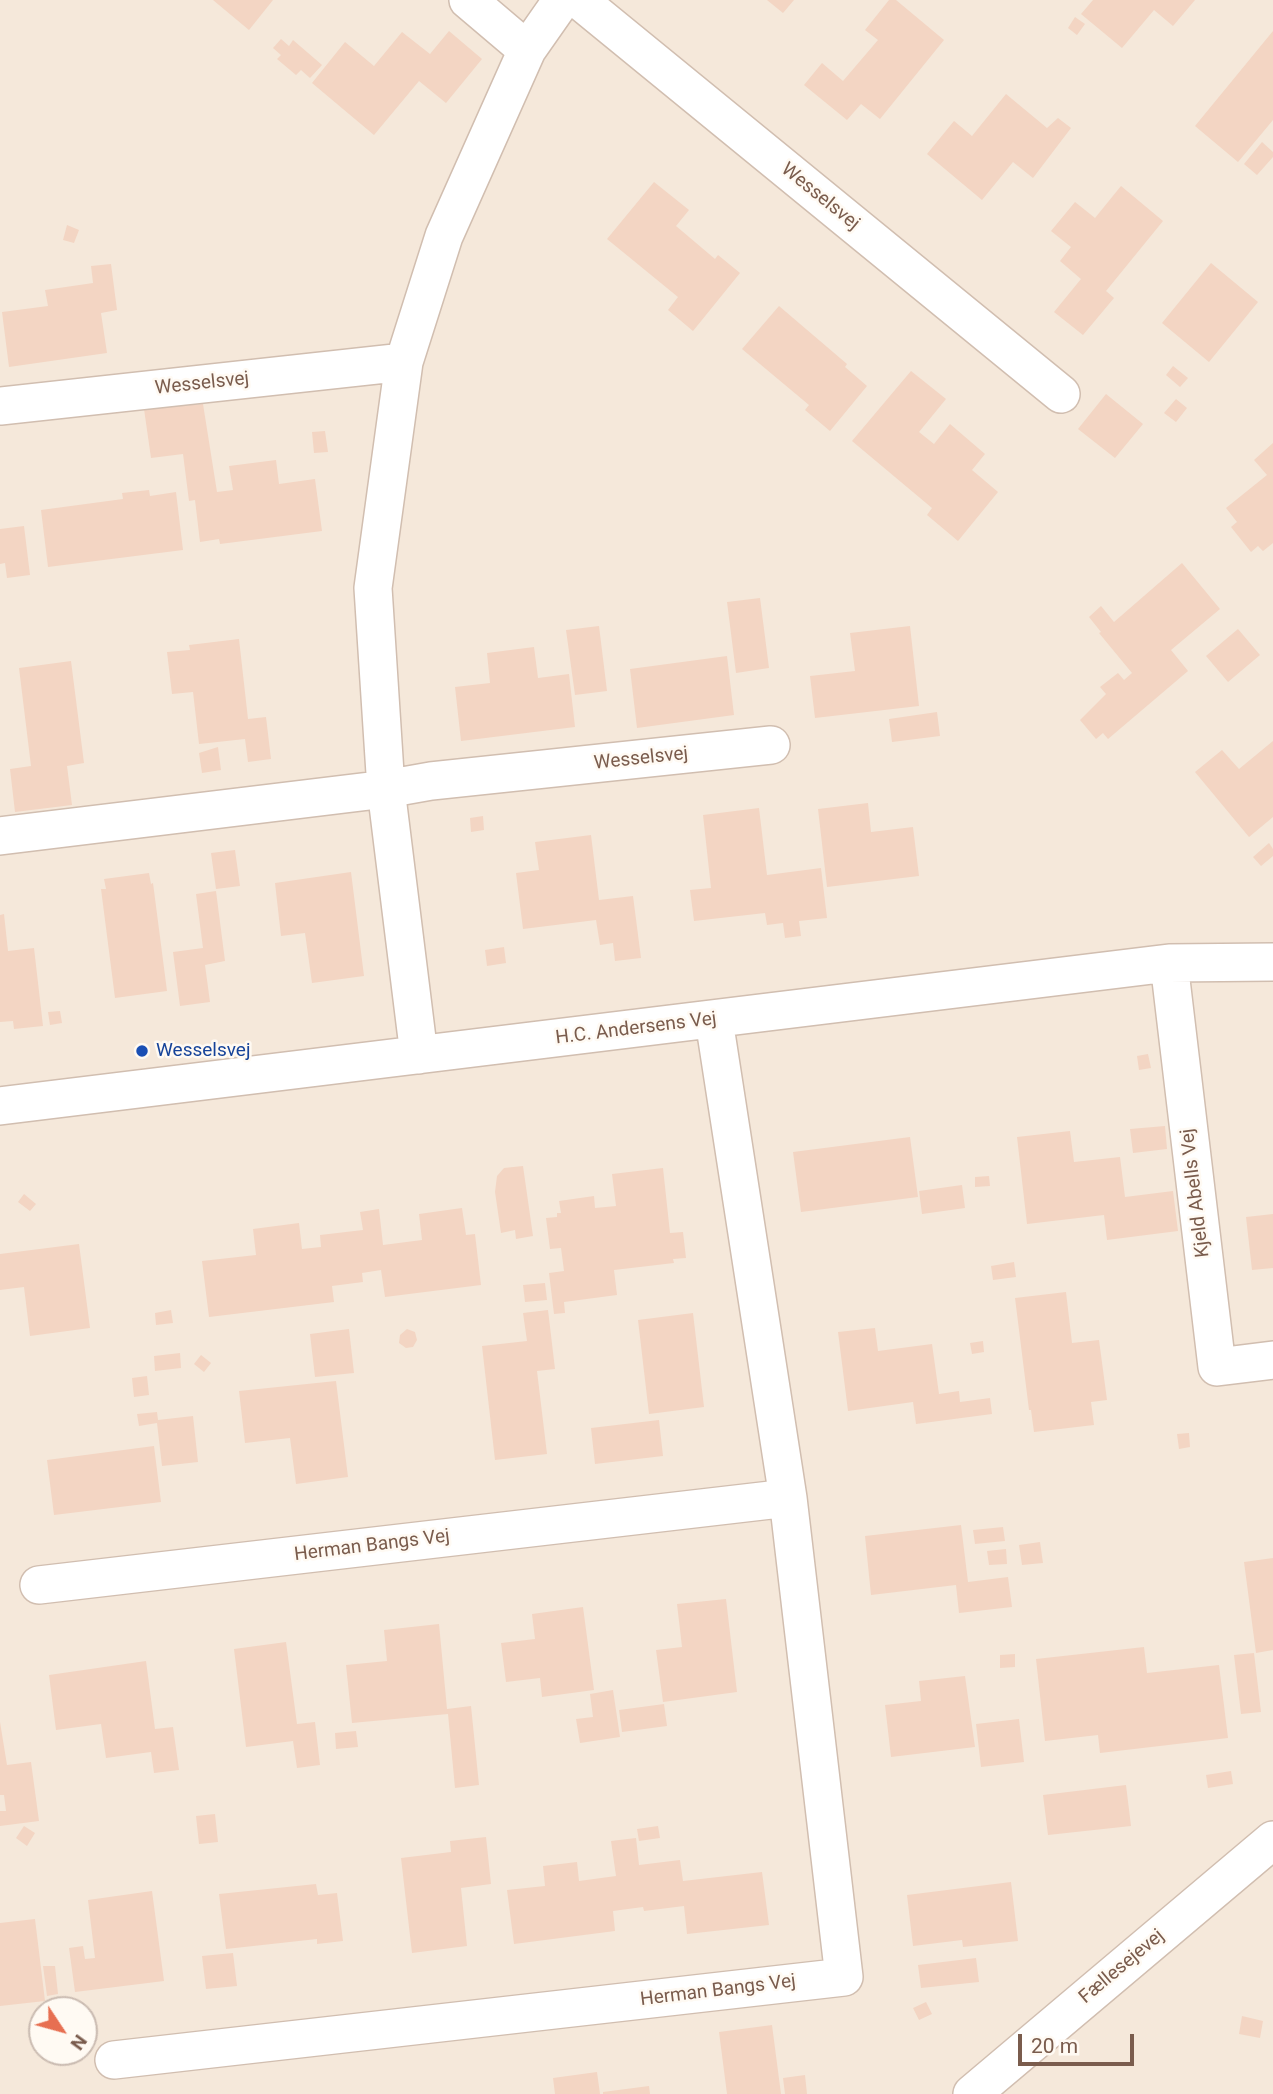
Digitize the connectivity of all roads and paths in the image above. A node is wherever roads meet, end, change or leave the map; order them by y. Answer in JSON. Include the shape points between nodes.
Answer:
{"nodes":[{"id":1,"x":468,"y":0,"type":"edge"},
{"id":2,"x":562,"y":0,"type":"edge"},
{"id":3,"x":579,"y":0,"type":"edge"},
{"id":4,"x":527,"y":50,"type":"junction"},
{"id":5,"x":404,"y":362,"type":"junction"},
{"id":6,"x":1061,"y":394,"type":"dead end"},
{"id":7,"x":0,"y":406,"type":"edge"},
{"id":8,"x":771,"y":744,"type":"dead end"},
{"id":9,"x":386,"y":789,"type":"junction"},
{"id":10,"x":0,"y":836,"type":"edge"},
{"id":11,"x":1273,"y":962,"type":"edge"},
{"id":12,"x":1169,"y":963,"type":"junction"},
{"id":13,"x":714,"y":1020,"type":"junction"},
{"id":14,"x":419,"y":1055,"type":"junction"},
{"id":15,"x":0,"y":1106,"type":"edge"},
{"id":16,"x":1273,"y":1360,"type":"edge"},
{"id":17,"x":788,"y":1498,"type":"junction"},
{"id":18,"x":39,"y":1585,"type":"dead end"},
{"id":19,"x":1273,"y":1840,"type":"edge"},
{"id":20,"x":114,"y":2060,"type":"dead end"},
{"id":21,"x":972,"y":2094,"type":"edge"}],
"edges":[{"from":1,"to":4,"type":"street"},
{"from":2,"to":4,"type":"street"},
{"from":3,"to":6,"type":"street","name":"Wesselsvej"},
{"from":4,"to":5,"type":"street","via":[[444,236]]},
{"from":5,"to":7,"type":"street","name":"Wesselsvej"},
{"from":5,"to":9,"type":"street","via":[[373,588]]},
{"from":8,"to":9,"type":"street","name":"Wesselsvej"},
{"from":9,"to":10,"type":"street","name":"Wesselsvej"},
{"from":9,"to":14,"type":"street"},
{"from":11,"to":12,"type":"street","name":"H.C. Andersens Vej"},
{"from":12,"to":13,"type":"street","name":"H.C. Andersens Vej"},
{"from":12,"to":16,"type":"street","name":"Kjeld Abells Vej","via":[[1217,1367]]},
{"from":13,"to":14,"type":"street","name":"H.C. Andersens Vej"},
{"from":13,"to":17,"type":"street","name":"Herman Bangs Vej"},
{"from":14,"to":15,"type":"street","name":"H.C. Andersens Vej"},
{"from":17,"to":18,"type":"street","name":"Herman Bangs Vej"},
{"from":17,"to":20,"type":"street","name":"Herman Bangs Vej","via":[[844,1977]]},
{"from":19,"to":21,"type":"street","name":"Fællesejevej"}]}
